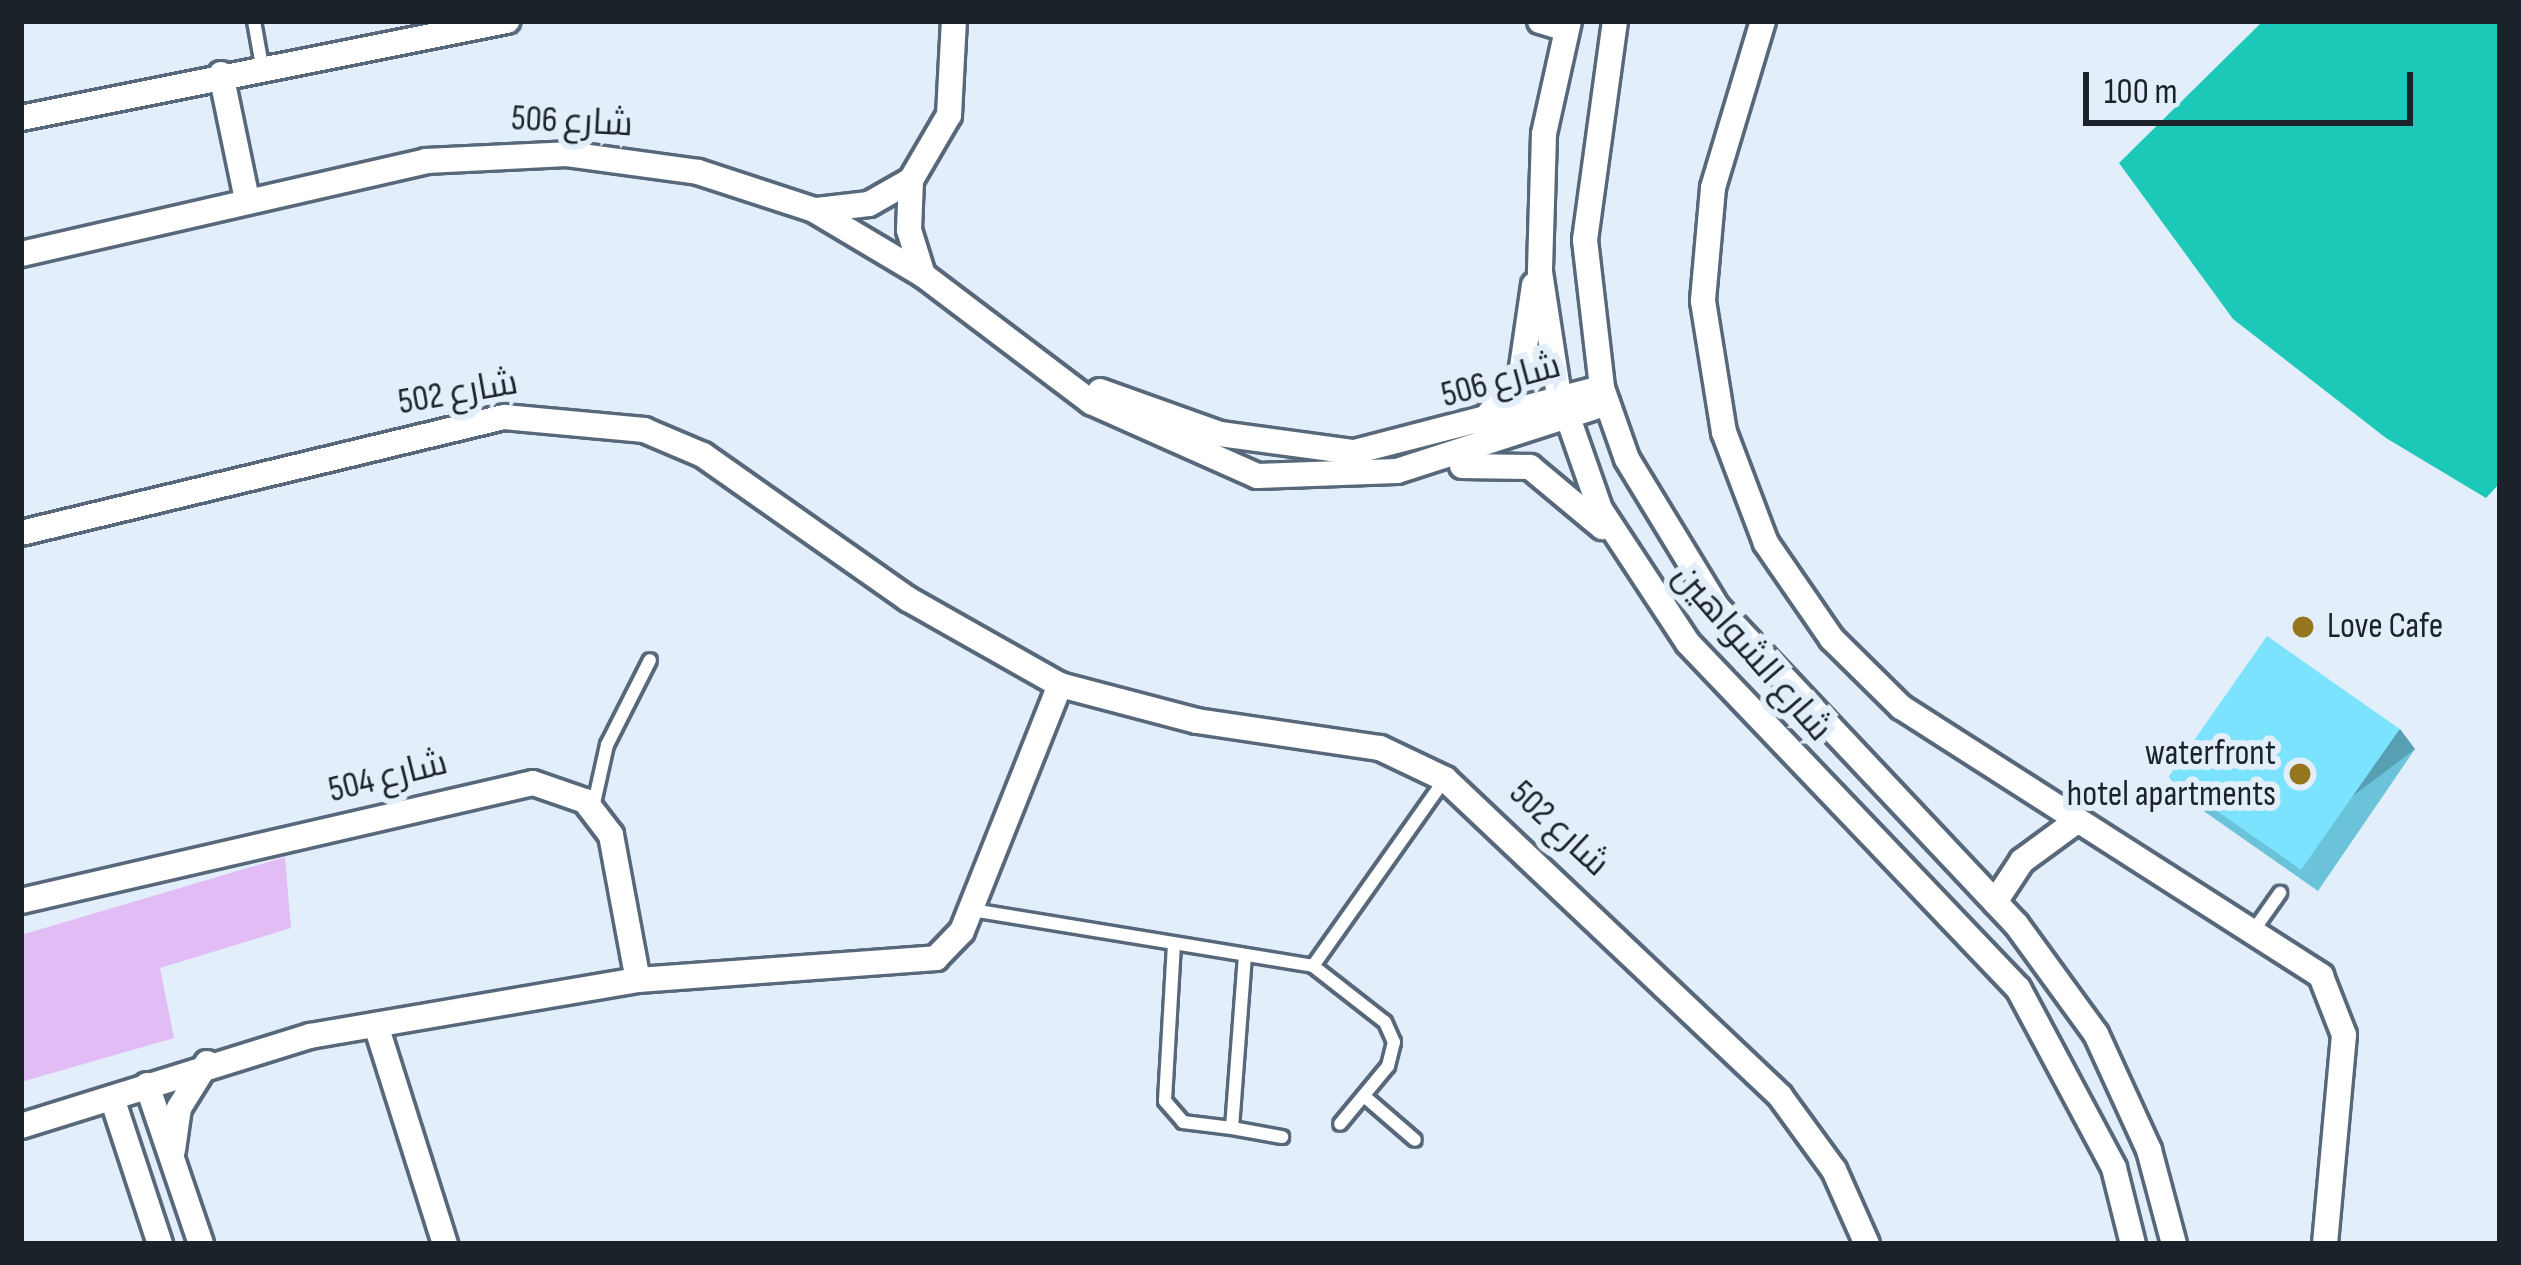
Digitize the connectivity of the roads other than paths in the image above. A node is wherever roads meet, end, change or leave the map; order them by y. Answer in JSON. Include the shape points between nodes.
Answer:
{"nodes":[{"id":1,"x":254,"y":21,"type":"edge"},
{"id":2,"x":507,"y":21,"type":"edge"},
{"id":3,"x":954,"y":21,"type":"edge"},
{"id":4,"x":1540,"y":21,"type":"edge"},
{"id":5,"x":1615,"y":21,"type":"edge"},
{"id":6,"x":1763,"y":21,"type":"edge"},
{"id":7,"x":1568,"y":25,"type":"edge"},
{"id":8,"x":262,"y":66,"type":"junction"},
{"id":9,"x":221,"y":74,"type":"junction"},
{"id":10,"x":21,"y":118,"type":"edge"},
{"id":11,"x":911,"y":180,"type":"junction"},
{"id":12,"x":247,"y":200,"type":"junction"},
{"id":13,"x":814,"y":210,"type":"junction"},
{"id":14,"x":21,"y":254,"type":"edge"},
{"id":15,"x":1540,"y":272,"type":"junction"},
{"id":16,"x":923,"y":274,"type":"junction"},
{"id":17,"x":1070,"y":382,"type":"junction"},
{"id":18,"x":1605,"y":396,"type":"junction"},
{"id":19,"x":1566,"y":412,"type":"junction"},
{"id":20,"x":1481,"y":424,"type":"junction"},
{"id":21,"x":1419,"y":465,"type":"junction"},
{"id":22,"x":21,"y":533,"type":"edge"},
{"id":23,"x":1615,"y":536,"type":"junction"},
{"id":24,"x":650,"y":660,"type":"dead end"},
{"id":25,"x":1060,"y":685,"type":"junction"},
{"id":26,"x":1445,"y":779,"type":"junction"},
{"id":27,"x":592,"y":809,"type":"junction"},
{"id":28,"x":2078,"y":820,"type":"junction"},
{"id":29,"x":2280,"y":893,"type":"dead end"},
{"id":30,"x":21,"y":901,"type":"edge"},
{"id":31,"x":1995,"y":902,"type":"junction"},
{"id":32,"x":970,"y":910,"type":"junction"},
{"id":33,"x":2256,"y":927,"type":"junction"},
{"id":34,"x":1174,"y":944,"type":"junction"},
{"id":35,"x":1245,"y":956,"type":"junction"},
{"id":36,"x":1313,"y":966,"type":"junction"},
{"id":37,"x":638,"y":980,"type":"junction"},
{"id":38,"x":376,"y":1025,"type":"junction"},
{"id":39,"x":207,"y":1063,"type":"junction"},
{"id":40,"x":147,"y":1084,"type":"junction"},
{"id":41,"x":1364,"y":1096,"type":"junction"},
{"id":42,"x":112,"y":1097,"type":"junction"},
{"id":43,"x":1340,"y":1124,"type":"dead end"},
{"id":44,"x":21,"y":1126,"type":"edge"},
{"id":45,"x":1232,"y":1129,"type":"junction"},
{"id":46,"x":1282,"y":1136,"type":"dead end"},
{"id":47,"x":1415,"y":1140,"type":"dead end"},
{"id":48,"x":172,"y":1158,"type":"junction"},
{"id":49,"x":160,"y":1244,"type":"edge"},
{"id":50,"x":201,"y":1244,"type":"edge"},
{"id":51,"x":445,"y":1244,"type":"edge"},
{"id":52,"x":1867,"y":1244,"type":"edge"},
{"id":53,"x":2133,"y":1244,"type":"edge"},
{"id":54,"x":2174,"y":1244,"type":"edge"},
{"id":55,"x":2325,"y":1244,"type":"edge"}],
"edges":[{"from":1,"to":8,"type":"lane"},
{"from":2,"to":8,"type":"street"},
{"from":3,"to":11,"type":"street","via":[[950,116]]},
{"from":4,"to":7,"type":"street"},
{"from":5,"to":18,"type":"street","name":"شارع الشواهين","via":[[1585,240]]},
{"from":6,"to":28,"type":"street","via":[[1704,244],[1709,368],[1743,490],[1799,596],[1868,679]]},
{"from":7,"to":15,"type":"street","name":"شارع الشواهين","via":[[1544,134]]},
{"from":8,"to":9,"type":"street"},
{"from":9,"to":10,"type":"street"},
{"from":9,"to":12,"type":"street"},
{"from":11,"to":13,"type":"street","via":[[868,204]]},
{"from":11,"to":16,"type":"street","via":[[909,230]]},
{"from":12,"to":13,"type":"street","name":"شارع 506","via":[[503,152],[666,165]]},
{"from":12,"to":14,"type":"street","name":"شارع 506"},
{"from":13,"to":16,"type":"street","name":"شارع 506"},
{"from":15,"to":19,"type":"street","name":"شارع الشواهين"},
{"from":15,"to":20,"type":"street","via":[[1521,374]]},
{"from":16,"to":17,"type":"street","name":"شارع 506"},
{"from":17,"to":20,"type":"street","name":"شارع 506","via":[[1220,434],[1307,449],[1388,448]]},
{"from":17,"to":21,"type":"street","name":"شارع 506","via":[[1166,442],[1257,476],[1345,480]]},
{"from":18,"to":19,"type":"street","name":"شارع 506"},
{"from":18,"to":31,"type":"street","name":"شارع الشواهين","via":[[1627,459],[1717,607]]},
{"from":19,"to":20,"type":"street","name":"شارع 506"},
{"from":19,"to":21,"type":"street","name":"شارع 506"},
{"from":19,"to":23,"type":"street","name":"شارع الشواهين"},
{"from":21,"to":23,"type":"street","name":"شارع 506","via":[[1530,467]]},
{"from":22,"to":25,"type":"street","name":"شارع 502","via":[[454,426],[599,420],[703,455],[908,599]]},
{"from":23,"to":53,"type":"street","name":"شارع الشواهين","via":[[1688,644],[2018,988],[2114,1168]]},
{"from":24,"to":27,"type":"lane","via":[[607,745]]},
{"from":25,"to":26,"type":"street","name":"شارع 502","via":[[1197,721],[1380,748]]},
{"from":25,"to":32,"type":"street"},
{"from":26,"to":36,"type":"lane"},
{"from":26,"to":52,"type":"street","name":"شارع 502","via":[[1780,1096],[1834,1170]]},
{"from":27,"to":30,"type":"street","name":"شارع 504","via":[[511,783]]},
{"from":27,"to":37,"type":"street","via":[[622,865]]},
{"from":28,"to":31,"type":"street","via":[[2022,860]]},
{"from":28,"to":33,"type":"street"},
{"from":29,"to":33,"type":"lane"},
{"from":31,"to":54,"type":"street","name":"شارع الشواهين","via":[[2127,1092]]},
{"from":32,"to":34,"type":"lane"},
{"from":32,"to":37,"type":"street","via":[[950,948],[917,964]]},
{"from":33,"to":55,"type":"street","via":[[2306,960],[2342,1013]]},
{"from":34,"to":35,"type":"lane"},
{"from":34,"to":45,"type":"lane","via":[[1170,1115]]},
{"from":35,"to":36,"type":"lane"},
{"from":35,"to":45,"type":"lane"},
{"from":36,"to":41,"type":"lane","via":[[1391,1032],[1388,1066]]},
{"from":37,"to":38,"type":"street"},
{"from":38,"to":39,"type":"street"},
{"from":38,"to":51,"type":"street"},
{"from":39,"to":40,"type":"street"},
{"from":39,"to":48,"type":"street","via":[[179,1108]]},
{"from":40,"to":42,"type":"street"},
{"from":40,"to":48,"type":"street"},
{"from":41,"to":43,"type":"lane"},
{"from":41,"to":47,"type":"lane"},
{"from":42,"to":44,"type":"street"},
{"from":42,"to":49,"type":"street"},
{"from":45,"to":46,"type":"lane"},
{"from":48,"to":50,"type":"street"}]}
